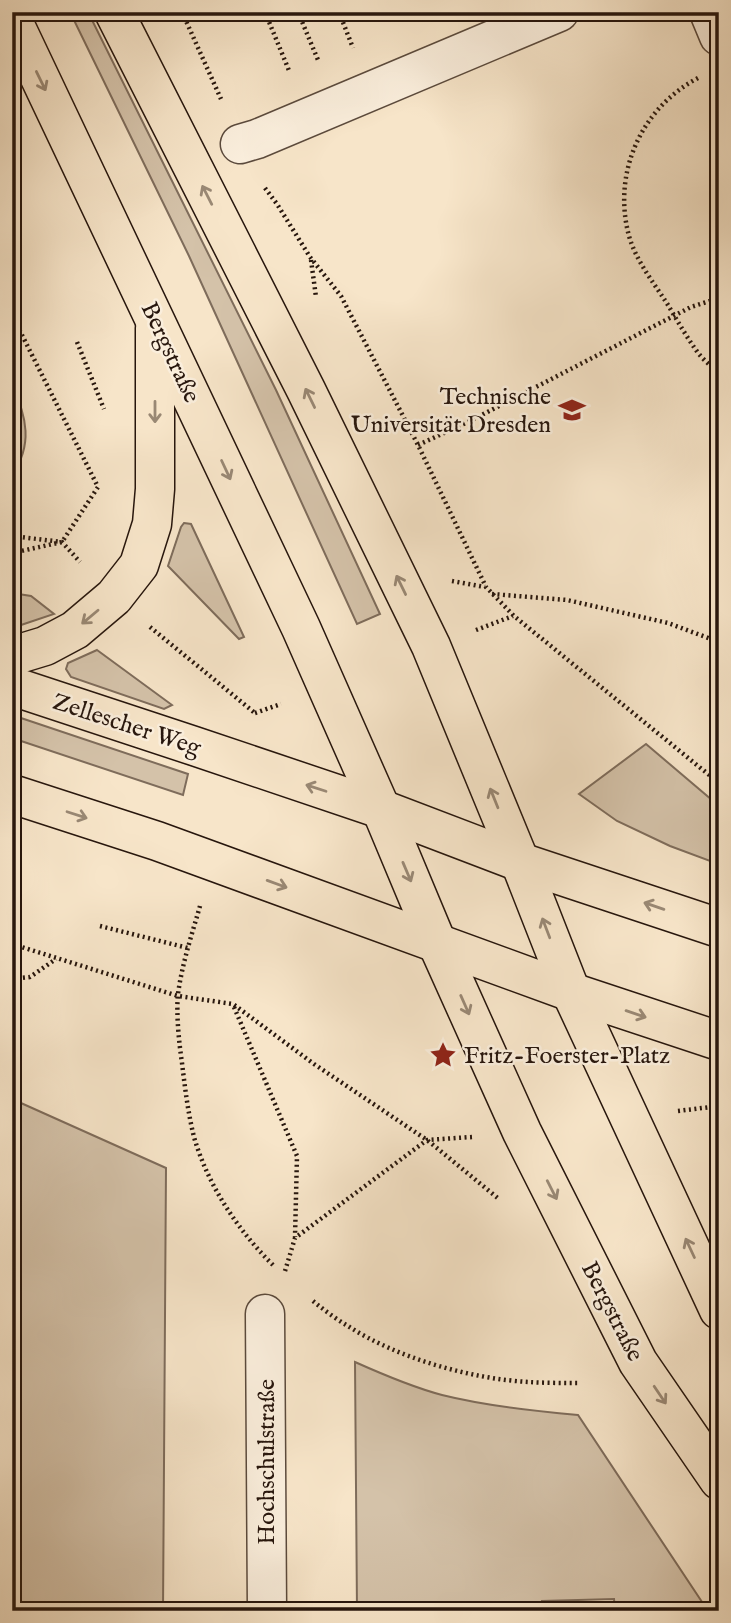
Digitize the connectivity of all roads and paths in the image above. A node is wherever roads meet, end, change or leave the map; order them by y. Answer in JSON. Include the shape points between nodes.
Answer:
{"nodes":[{"id":1,"x":114,"y":12,"type":"edge"},
{"id":2,"x":265,"y":12,"type":"edge"},
{"id":3,"x":298,"y":12,"type":"edge"},
{"id":4,"x":559,"y":12,"type":"edge"},
{"id":5,"x":709,"y":12,"type":"edge"},
{"id":6,"x":12,"y":19,"type":"edge"},
{"id":7,"x":719,"y":36,"type":"edge"},
{"id":8,"x":323,"y":71,"type":"dead end"},
{"id":9,"x":707,"y":73,"type":"dead end"},
{"id":10,"x":309,"y":118,"type":"junction"},
{"id":11,"x":240,"y":144,"type":"dead end"},
{"id":12,"x":277,"y":204,"type":"dead end"},
{"id":13,"x":310,"y":257,"type":"junction"},
{"id":14,"x":316,"y":297,"type":"dead end"},
{"id":15,"x":719,"y":298,"type":"edge"},
{"id":16,"x":12,"y":315,"type":"edge"},
{"id":17,"x":674,"y":316,"type":"junction"},
{"id":18,"x":155,"y":319,"type":"junction"},
{"id":19,"x":78,"y":342,"type":"dead end"},
{"id":20,"x":719,"y":373,"type":"edge"},
{"id":21,"x":108,"y":417,"type":"dead end"},
{"id":22,"x":418,"y":445,"type":"junction"},
{"id":23,"x":103,"y":476,"type":"dead end"},
{"id":24,"x":98,"y":487,"type":"junction"},
{"id":25,"x":12,"y":536,"type":"edge"},
{"id":26,"x":62,"y":542,"type":"junction"},
{"id":27,"x":12,"y":553,"type":"edge"},
{"id":28,"x":452,"y":581,"type":"dead end"},
{"id":29,"x":486,"y":587,"type":"junction"},
{"id":30,"x":491,"y":594,"type":"junction"},
{"id":31,"x":114,"y":597,"type":"junction"},
{"id":32,"x":514,"y":616,"type":"junction"},
{"id":33,"x":485,"y":627,"type":"dead end"},
{"id":34,"x":719,"y":642,"type":"edge"},
{"id":35,"x":12,"y":656,"type":"edge"},
{"id":36,"x":12,"y":687,"type":"edge"},
{"id":37,"x":256,"y":713,"type":"dead end"},
{"id":38,"x":718,"y":781,"type":"edge"},
{"id":39,"x":12,"y":794,"type":"edge"},
{"id":40,"x":381,"y":809,"type":"junction"},
{"id":41,"x":520,"y":862,"type":"junction"},
{"id":42,"x":100,"y":926,"type":"dead end"},
{"id":43,"x":719,"y":928,"type":"edge"},
{"id":44,"x":437,"y":943,"type":"junction"},
{"id":45,"x":12,"y":944,"type":"edge"},
{"id":46,"x":56,"y":959,"type":"junction"},
{"id":47,"x":12,"y":979,"type":"edge"},
{"id":48,"x":571,"y":992,"type":"junction"},
{"id":49,"x":178,"y":996,"type":"junction"},
{"id":50,"x":233,"y":1004,"type":"junction"},
{"id":51,"x":719,"y":1041,"type":"edge"},
{"id":52,"x":719,"y":1106,"type":"edge"},
{"id":53,"x":666,"y":1112,"type":"dead end"},
{"id":54,"x":461,"y":1138,"type":"dead end"},
{"id":55,"x":427,"y":1140,"type":"junction"},
{"id":56,"x":295,"y":1238,"type":"junction"},
{"id":57,"x":304,"y":1293,"type":"dead end"},
{"id":58,"x":719,"y":1310,"type":"edge"},
{"id":59,"x":265,"y":1314,"type":"dead end"},
{"id":60,"x":578,"y":1383,"type":"dead end"},
{"id":61,"x":719,"y":1480,"type":"edge"},
{"id":62,"x":267,"y":1611,"type":"edge"}],
"edges":[{"from":41,"to":1,"type":"main road","one_way":true,"via":[[431,646]]},
{"from":2,"to":10,"type":"path"},
{"from":3,"to":8,"type":"path"},
{"from":4,"to":10,"type":"street"},
{"from":5,"to":7,"type":"street"},
{"from":6,"to":18,"type":"main road","name":"Bergstraße","one_way":true},
{"from":9,"to":17,"type":"path","via":[[666,99],[650,118],[632,150],[624,186],[624,211],[633,247]]},
{"from":10,"to":11,"type":"street"},
{"from":12,"to":13,"type":"path"},
{"from":13,"to":14,"type":"path"},
{"from":13,"to":22,"type":"path","via":[[341,296]]},
{"from":15,"to":17,"type":"path"},
{"from":16,"to":24,"type":"path"},
{"from":17,"to":20,"type":"path"},
{"from":17,"to":22,"type":"path"},
{"from":18,"to":31,"type":"main road","one_way":true,"via":[[152,524],[139,565]]},
{"from":18,"to":40,"type":"main road","name":"Bergstraße","one_way":true},
{"from":19,"to":21,"type":"path"},
{"from":22,"to":29,"type":"path"},
{"from":23,"to":24,"type":"path"},
{"from":24,"to":26,"type":"path"},
{"from":25,"to":26,"type":"path"},
{"from":26,"to":27,"type":"path"},
{"from":26,"to":31,"type":"path"},
{"from":28,"to":29,"type":"path"},
{"from":29,"to":30,"type":"path"},
{"from":30,"to":32,"type":"path"},
{"from":30,"to":34,"type":"path","via":[[568,600],[668,623]]},
{"from":31,"to":35,"type":"main road","one_way":true,"via":[[75,630]]},
{"from":31,"to":37,"type":"path"},
{"from":32,"to":33,"type":"path"},
{"from":32,"to":38,"type":"path"},
{"from":40,"to":36,"type":"main road","name":"Zellescher Weg","one_way":true},
{"from":39,"to":44,"type":"main road","one_way":true},
{"from":40,"to":41,"type":"main road"},
{"from":40,"to":44,"type":"main road","one_way":true},
{"from":43,"to":41,"type":"main road","one_way":true},
{"from":48,"to":41,"type":"main road","one_way":true},
{"from":42,"to":49,"type":"path","via":[[188,948]]},
{"from":44,"to":48,"type":"main road"},
{"from":44,"to":61,"type":"main road","name":"Bergstraße","one_way":true,"via":[[522,1132],[638,1362]]},
{"from":45,"to":46,"type":"path"},
{"from":46,"to":47,"type":"path","via":[[30,977]]},
{"from":46,"to":49,"type":"path"},
{"from":48,"to":51,"type":"main road","one_way":true},
{"from":58,"to":48,"type":"main road","one_way":true},
{"from":49,"to":50,"type":"path"},
{"from":49,"to":56,"type":"path","via":[[186,1096],[211,1179],[255,1248],[284,1276]]},
{"from":50,"to":55,"type":"path"},
{"from":50,"to":56,"type":"path","via":[[297,1156]]},
{"from":52,"to":53,"type":"path"},
{"from":54,"to":55,"type":"path"},
{"from":55,"to":56,"type":"path"},
{"from":57,"to":60,"type":"path","via":[[350,1328],[433,1364],[493,1378]]},
{"from":59,"to":62,"type":"street","name":"Hochschulstraße"}]}
